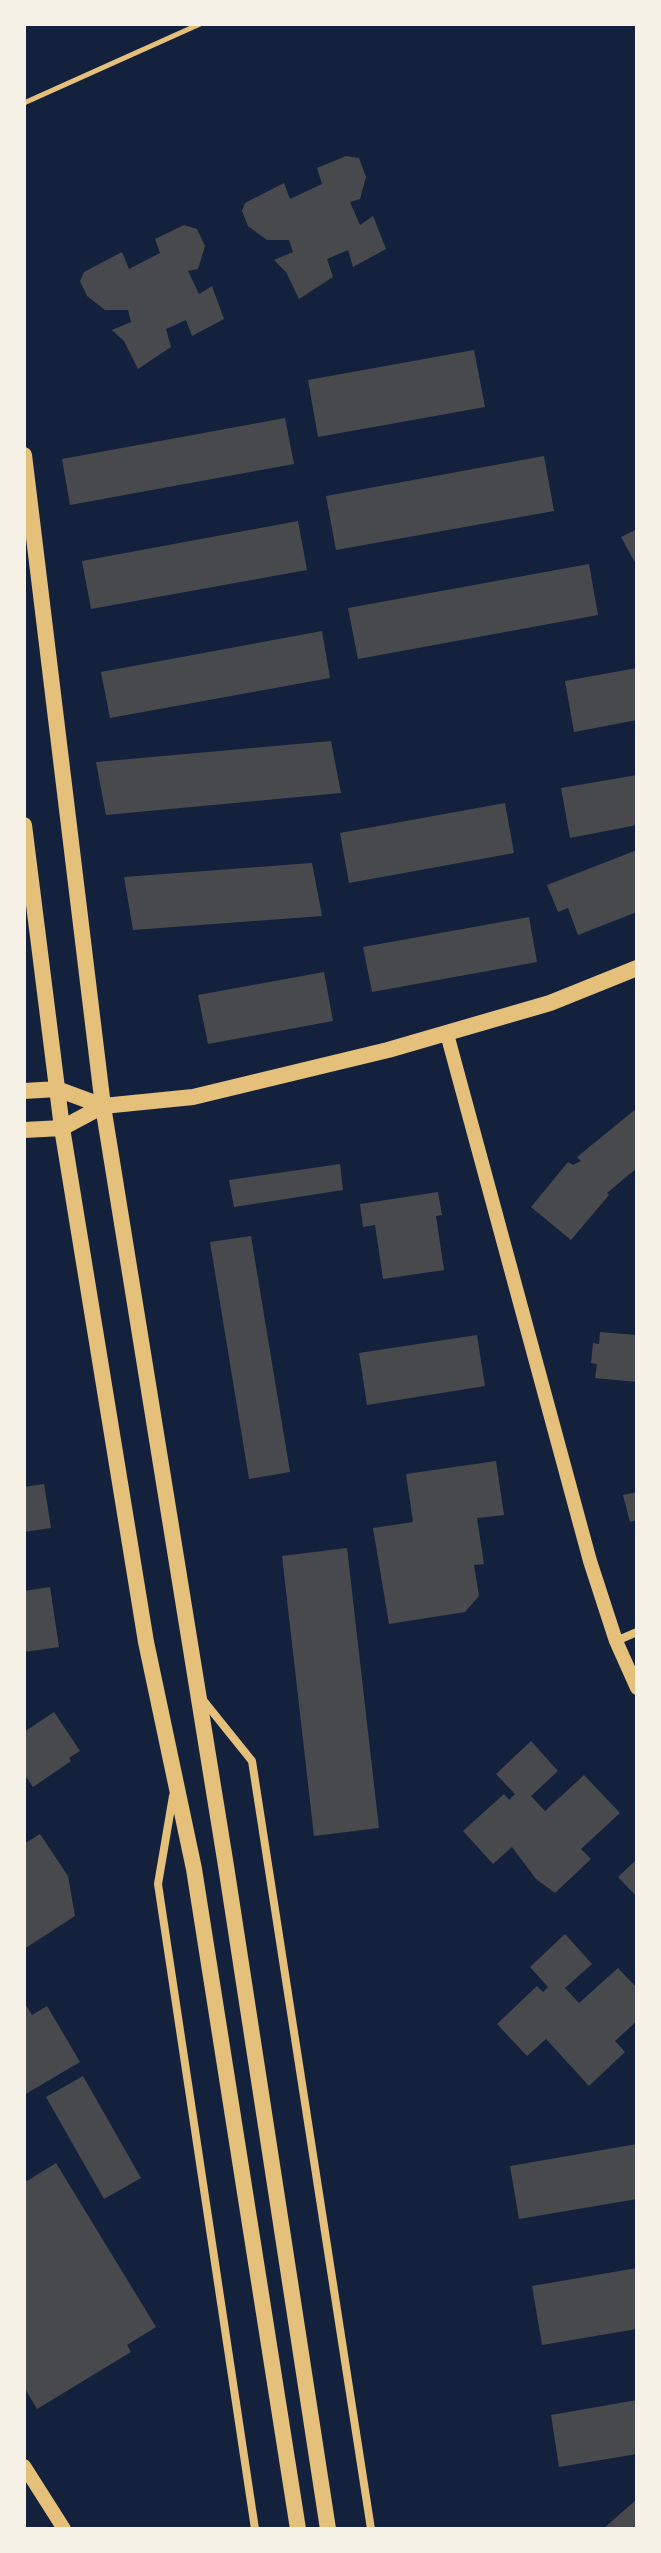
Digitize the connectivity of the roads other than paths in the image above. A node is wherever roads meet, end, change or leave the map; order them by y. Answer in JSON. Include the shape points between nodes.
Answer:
{"nodes":[{"id":1,"x":24,"y":455,"type":"edge"},
{"id":2,"x":24,"y":825,"type":"edge"},
{"id":3,"x":637,"y":968,"type":"edge"},
{"id":4,"x":447,"y":1034,"type":"junction"},
{"id":5,"x":57,"y":1089,"type":"junction"},
{"id":6,"x":24,"y":1091,"type":"edge"},
{"id":7,"x":103,"y":1106,"type":"junction"},
{"id":8,"x":62,"y":1128,"type":"junction"},
{"id":9,"x":24,"y":1130,"type":"edge"},
{"id":10,"x":637,"y":1632,"type":"edge"},
{"id":11,"x":616,"y":1641,"type":"junction"},
{"id":12,"x":637,"y":1688,"type":"edge"},
{"id":13,"x":199,"y":1694,"type":"junction"},
{"id":14,"x":176,"y":1784,"type":"junction"},
{"id":15,"x":24,"y":2466,"type":"edge"},
{"id":16,"x":64,"y":2529,"type":"edge"},
{"id":17,"x":255,"y":2529,"type":"edge"},
{"id":18,"x":298,"y":2529,"type":"edge"},
{"id":19,"x":328,"y":2529,"type":"edge"},
{"id":20,"x":371,"y":2529,"type":"edge"}],
"edges":[{"from":1,"to":7,"type":"main road"},
{"from":2,"to":5,"type":"main road"},
{"from":3,"to":4,"type":"main road","via":[[550,1003]]},
{"from":4,"to":7,"type":"main road","via":[[193,1097]]},
{"from":4,"to":11,"type":"street"},
{"from":5,"to":6,"type":"main road"},
{"from":5,"to":7,"type":"main road"},
{"from":5,"to":8,"type":"main road"},
{"from":7,"to":8,"type":"main road"},
{"from":7,"to":13,"type":"main road"},
{"from":8,"to":9,"type":"main road"},
{"from":8,"to":14,"type":"main road","via":[[146,1642]]},
{"from":10,"to":11,"type":"street"},
{"from":11,"to":12,"type":"street"},
{"from":13,"to":19,"type":"main road"},
{"from":13,"to":20,"type":"street","via":[[252,1761]]},
{"from":14,"to":17,"type":"street","via":[[158,1884]]},
{"from":14,"to":18,"type":"main road"},
{"from":15,"to":16,"type":"street"}]}
